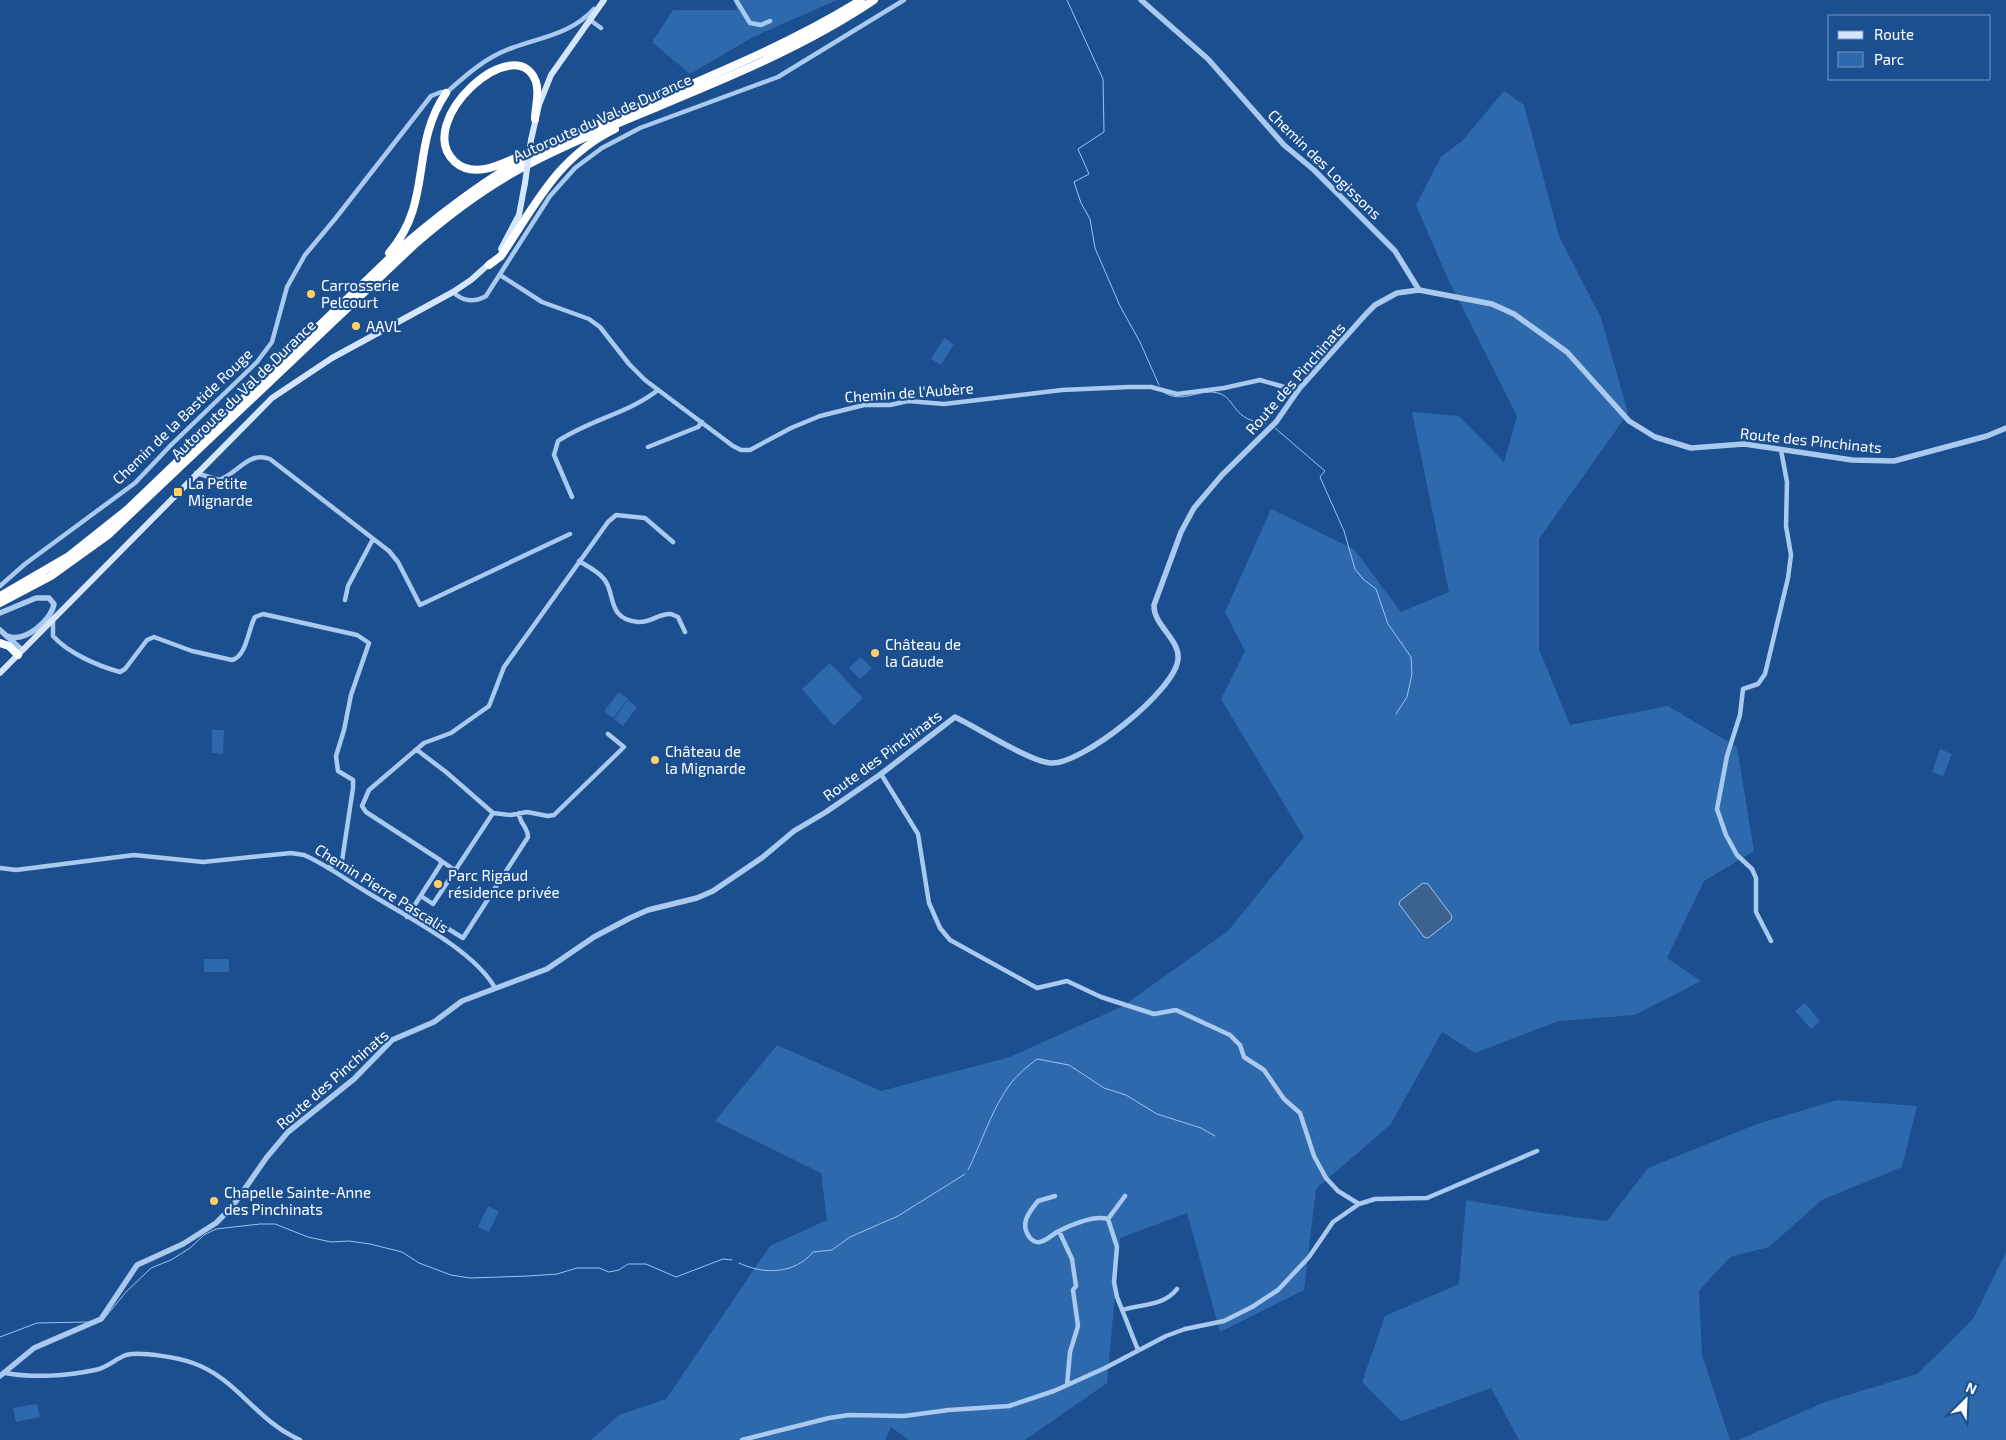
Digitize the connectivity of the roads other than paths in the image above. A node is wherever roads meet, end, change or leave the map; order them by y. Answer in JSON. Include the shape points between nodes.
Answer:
{"nodes":[{"id":1,"x":603,"y":0,"type":"edge"},
{"id":2,"x":736,"y":0,"type":"edge"},
{"id":3,"x":861,"y":0,"type":"edge"},
{"id":4,"x":874,"y":0,"type":"edge"},
{"id":5,"x":904,"y":0,"type":"edge"},
{"id":6,"x":1142,"y":0,"type":"edge"},
{"id":7,"x":590,"y":20,"type":"junction"},
{"id":8,"x":770,"y":21,"type":"dead end"},
{"id":9,"x":601,"y":28,"type":"dead end"},
{"id":10,"x":568,"y":30,"type":"junction"},
{"id":11,"x":582,"y":33,"type":"junction"},
{"id":12,"x":766,"y":59,"type":"junction"},
{"id":13,"x":446,"y":93,"type":"junction"},
{"id":14,"x":535,"y":119,"type":"junction"},
{"id":15,"x":584,"y":130,"type":"junction"},
{"id":16,"x":489,"y":264,"type":"junction"},
{"id":17,"x":500,"y":275,"type":"junction"},
{"id":18,"x":1418,"y":290,"type":"junction"},
{"id":19,"x":453,"y":292,"type":"junction"},
{"id":20,"x":293,"y":351,"type":"junction"},
{"id":21,"x":658,"y":390,"type":"junction"},
{"id":22,"x":1298,"y":391,"type":"junction"},
{"id":23,"x":702,"y":422,"type":"junction"},
{"id":24,"x":2006,"y":428,"type":"edge"},
{"id":25,"x":648,"y":446,"type":"dead end"},
{"id":26,"x":1781,"y":450,"type":"junction"},
{"id":27,"x":196,"y":473,"type":"junction"},
{"id":28,"x":572,"y":497,"type":"dead end"},
{"id":29,"x":570,"y":534,"type":"dead end"},
{"id":30,"x":373,"y":539,"type":"junction"},
{"id":31,"x":672,"y":542,"type":"dead end"},
{"id":32,"x":578,"y":561,"type":"junction"},
{"id":33,"x":0,"y":586,"type":"edge"},
{"id":34,"x":76,"y":594,"type":"junction"},
{"id":35,"x":0,"y":596,"type":"edge"},
{"id":36,"x":345,"y":600,"type":"dead end"},
{"id":37,"x":0,"y":603,"type":"edge"},
{"id":38,"x":0,"y":613,"type":"edge"},
{"id":39,"x":53,"y":620,"type":"junction"},
{"id":40,"x":0,"y":630,"type":"edge"},
{"id":41,"x":685,"y":632,"type":"dead end"},
{"id":42,"x":7,"y":636,"type":"junction"},
{"id":43,"x":0,"y":643,"type":"edge"},
{"id":44,"x":18,"y":651,"type":"junction"},
{"id":45,"x":0,"y":669,"type":"edge"},
{"id":46,"x":0,"y":673,"type":"edge"},
{"id":47,"x":608,"y":734,"type":"dead end"},
{"id":48,"x":417,"y":750,"type":"junction"},
{"id":49,"x":881,"y":774,"type":"junction"},
{"id":50,"x":493,"y":813,"type":"junction"},
{"id":51,"x":518,"y":814,"type":"junction"},
{"id":52,"x":440,"y":860,"type":"junction"},
{"id":53,"x":0,"y":868,"type":"edge"},
{"id":54,"x":328,"y":868,"type":"junction"},
{"id":55,"x":456,"y":871,"type":"junction"},
{"id":56,"x":421,"y":896,"type":"junction"},
{"id":57,"x":413,"y":907,"type":"junction"},
{"id":58,"x":407,"y":917,"type":"junction"},
{"id":59,"x":1771,"y":941,"type":"dead end"},
{"id":60,"x":495,"y":988,"type":"junction"},
{"id":61,"x":1537,"y":1151,"type":"dead end"},
{"id":62,"x":1056,"y":1196,"type":"dead end"},
{"id":63,"x":1125,"y":1196,"type":"dead end"},
{"id":64,"x":1359,"y":1204,"type":"junction"},
{"id":65,"x":1108,"y":1219,"type":"junction"},
{"id":66,"x":1060,"y":1231,"type":"junction"},
{"id":67,"x":1178,"y":1289,"type":"dead end"},
{"id":68,"x":1122,"y":1310,"type":"junction"},
{"id":69,"x":1138,"y":1350,"type":"junction"},
{"id":70,"x":2,"y":1374,"type":"edge"},
{"id":71,"x":1067,"y":1385,"type":"junction"},
{"id":72,"x":300,"y":1440,"type":"edge"},
{"id":73,"x":742,"y":1440,"type":"edge"}],
"edges":[{"from":1,"to":7,"type":"main road"},
{"from":1,"to":10,"type":"street","name":"Chemin de la Bastide Rouge"},
{"from":2,"to":8,"type":"street","via":[[750,23],[761,25]]},
{"from":3,"to":15,"type":"highway","name":"Autoroute du Val de Durance","via":[[798,36]]},
{"from":4,"to":12,"type":"highway","name":"Autoroute du Val de Durance"},
{"from":5,"to":17,"type":"street","via":[[778,77],[640,128],[602,148],[575,168],[550,196]]},
{"from":6,"to":18,"type":"street","name":"Chemin des Logissons","via":[[1208,59],[1278,139],[1319,174],[1395,251]]},
{"from":7,"to":9,"type":"street"},
{"from":7,"to":11,"type":"main road"},
{"from":10,"to":11,"type":"street"},
{"from":10,"to":13,"type":"street","name":"Chemin de la Bastide Rouge","via":[[487,59]]},
{"from":11,"to":14,"type":"main road","via":[[551,75]]},
{"from":12,"to":16,"type":"highway","via":[[611,131],[578,152],[546,186],[501,256]]},
{"from":12,"to":37,"type":"highway","name":"Autoroute du Val de Durance","via":[[554,151],[519,169],[462,206],[406,252],[108,535],[51,576]]},
{"from":13,"to":20,"type":"highway","via":[[427,130],[418,195],[406,230],[389,254]]},
{"from":13,"to":33,"type":"street","name":"Chemin de la Bastide Rouge","via":[[434,94],[426,101],[305,255],[287,287],[272,342],[257,362],[135,482]]},
{"from":14,"to":15,"type":"highway","via":[[537,89],[532,75],[514,65],[498,67],[472,87],[451,113],[444,133],[447,152],[457,164],[466,168],[487,169]]},
{"from":14,"to":16,"type":"main road","bridge":true,"via":[[521,207],[503,247]]},
{"from":15,"to":20,"type":"highway","name":"Autoroute du Val de Durance","via":[[497,174],[436,217]]},
{"from":16,"to":19,"type":"main road"},
{"from":17,"to":19,"type":"street","via":[[481,299],[462,299]]},
{"from":17,"to":21,"type":"street","name":"Chemin de l'Aubère","via":[[542,302],[589,319],[600,327],[629,364]]},
{"from":18,"to":22,"type":"street","name":"Route des Pinchinats","via":[[1398,293],[1375,305]]},
{"from":18,"to":26,"type":"street","name":"Route des Pinchinats","via":[[1492,304],[1514,314],[1567,352],[1628,421],[1655,437],[1691,448],[1733,444]]},
{"from":19,"to":27,"type":"main road","via":[[285,387]]},
{"from":20,"to":35,"type":"highway","name":"Autoroute du Val de Durance","via":[[128,509],[40,574]]},
{"from":21,"to":23,"type":"street","name":"Chemin de l'Aubère"},
{"from":21,"to":28,"type":"street","via":[[558,441],[554,455]]},
{"from":22,"to":23,"type":"street","name":"Chemin de l'Aubère","via":[[1260,380],[1177,394],[1152,387],[1129,387],[1062,390],[944,404],[908,401],[864,405],[820,416],[745,451]]},
{"from":22,"to":49,"type":"street","name":"Route des Pinchinats","via":[[1276,422],[1210,488],[1181,532],[1153,612],[1177,651],[1178,662],[1141,710],[1100,742],[1058,763],[1035,758],[955,717]]},
{"from":23,"to":25,"type":"street","via":[[698,427]]},
{"from":24,"to":26,"type":"street","name":"Route des Pinchinats","via":[[1894,461],[1868,462]]},
{"from":26,"to":59,"type":"street","via":[[1791,555],[1788,578],[1765,674],[1758,684],[1743,689],[1740,715],[1727,756],[1717,808],[1737,855],[1752,869],[1756,878],[1756,912]]},
{"from":27,"to":30,"type":"street","via":[[219,480],[251,458],[261,456],[270,459]]},
{"from":27,"to":34,"type":"main road"},
{"from":29,"to":30,"type":"street","via":[[420,605],[398,562]]},
{"from":30,"to":36,"type":"street","via":[[348,586]]},
{"from":31,"to":32,"type":"street","via":[[645,518],[616,515]]},
{"from":32,"to":41,"type":"street","via":[[606,580],[613,605],[624,618],[650,622],[671,614],[678,617]]},
{"from":32,"to":48,"type":"street","via":[[504,667],[489,706],[451,733],[424,743]]},
{"from":34,"to":39,"type":"main road"},
{"from":34,"to":44,"type":"main road"},
{"from":38,"to":42,"type":"street","via":[[40,597],[49,598],[54,604],[51,612],[28,635],[18,638]]},
{"from":39,"to":44,"type":"main road"},
{"from":39,"to":54,"type":"street","via":[[53,636],[60,644],[120,672],[125,670],[147,640],[154,637],[192,651],[236,659],[241,654],[253,620],[263,614],[357,635],[369,643],[356,678],[336,756],[338,771],[353,780],[342,861]]},
{"from":40,"to":42,"type":"street"},
{"from":42,"to":44,"type":"street"},
{"from":43,"to":44,"type":"highway"},
{"from":44,"to":45,"type":"main road"},
{"from":44,"to":46,"type":"main road"},
{"from":47,"to":51,"type":"street","via":[[624,747],[561,810],[548,816],[532,812]]},
{"from":48,"to":50,"type":"street"},
{"from":48,"to":52,"type":"street","via":[[369,790],[362,806],[366,812]]},
{"from":49,"to":60,"type":"street","name":"Route des Pinchinats","via":[[794,831],[713,892],[636,915],[594,937],[547,969]]},
{"from":49,"to":64,"type":"street","via":[[918,834],[929,903],[940,928],[950,940],[1037,988],[1067,982],[1154,1014],[1172,1010],[1182,1012],[1230,1035],[1240,1045],[1244,1057],[1264,1070],[1284,1099],[1300,1113],[1314,1156],[1326,1178],[1338,1191]]},
{"from":50,"to":51,"type":"street"},
{"from":50,"to":55,"type":"street"},
{"from":51,"to":57,"type":"street","via":[[528,837],[463,938]]},
{"from":52,"to":55,"type":"street"},
{"from":52,"to":56,"type":"street","via":[[441,864]]},
{"from":53,"to":54,"type":"street","name":"Chemin Pierre Pascalis","via":[[16,870],[134,855],[218,862],[292,853],[304,855]]},
{"from":54,"to":58,"type":"street","name":"Chemin Pierre Pascalis"},
{"from":55,"to":56,"type":"street","via":[[433,904]]},
{"from":56,"to":57,"type":"street"},
{"from":57,"to":58,"type":"street"},
{"from":58,"to":60,"type":"street","name":"Chemin Pierre Pascalis","via":[[475,963]]},
{"from":60,"to":70,"type":"street","name":"Route des Pinchinats","via":[[462,1001],[434,1022],[392,1040],[354,1079],[288,1132],[232,1207],[216,1223],[183,1244],[137,1265],[98,1320],[34,1348]]},
{"from":61,"to":64,"type":"street","via":[[1427,1198]]},
{"from":62,"to":66,"type":"street","via":[[1038,1200],[1027,1215],[1024,1226],[1028,1236],[1039,1243]]},
{"from":63,"to":65,"type":"street"},
{"from":64,"to":69,"type":"street","via":[[1333,1222],[1309,1257],[1272,1294],[1236,1317],[1185,1329]]},
{"from":65,"to":66,"type":"street","via":[[1100,1217]]},
{"from":65,"to":68,"type":"street","via":[[1117,1247],[1114,1282]]},
{"from":66,"to":71,"type":"street","via":[[1072,1259],[1076,1286],[1072,1290],[1078,1317]]},
{"from":67,"to":68,"type":"street","via":[[1171,1298]]},
{"from":68,"to":69,"type":"street"},
{"from":69,"to":71,"type":"street"},
{"from":70,"to":72,"type":"street","via":[[84,1372],[106,1367],[126,1355],[182,1359],[221,1377],[263,1418]]},
{"from":71,"to":73,"type":"street","via":[[1009,1406],[904,1416],[842,1416]]}]}
